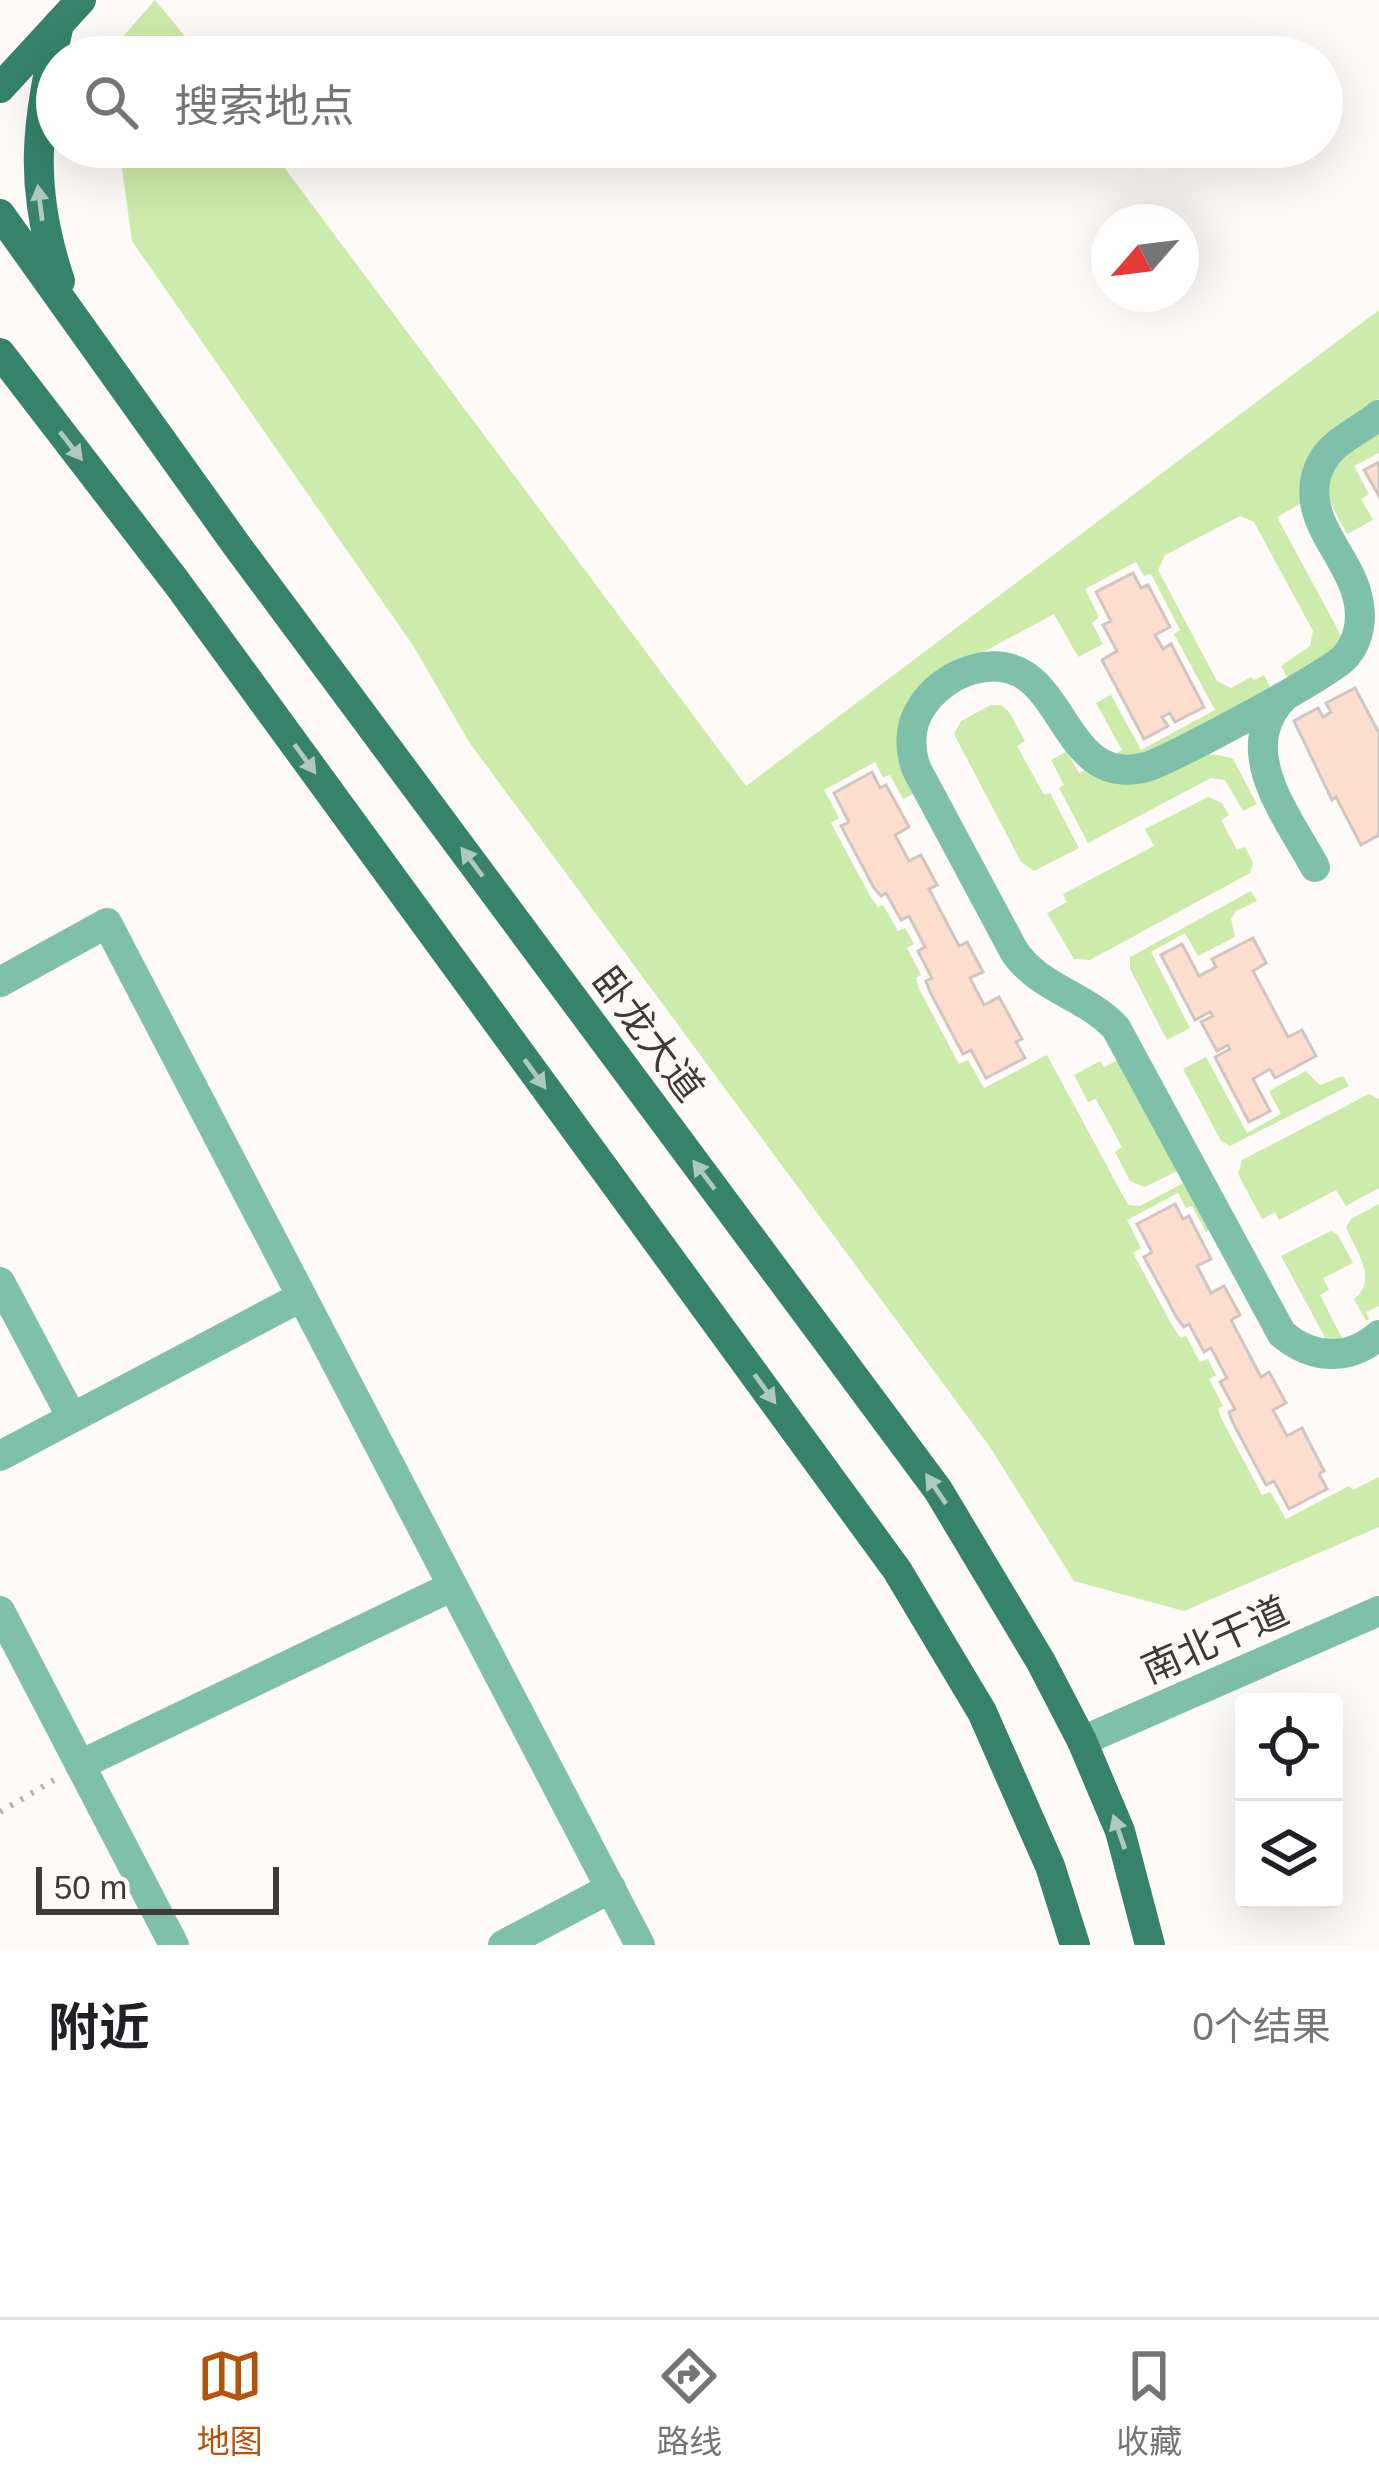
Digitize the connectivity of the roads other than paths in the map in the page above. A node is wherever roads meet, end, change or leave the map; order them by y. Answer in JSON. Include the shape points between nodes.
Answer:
{"nodes":[{"id":1,"x":81,"y":0,"type":"edge"},
{"id":2,"x":59,"y":24,"type":"junction"},
{"id":3,"x":48,"y":36,"type":"edge"},
{"id":4,"x":56,"y":36,"type":"edge"},
{"id":5,"x":36,"y":49,"type":"edge"},
{"id":6,"x":0,"y":88,"type":"edge"},
{"id":7,"x":36,"y":168,"type":"edge"},
{"id":8,"x":0,"y":214,"type":"edge"},
{"id":9,"x":71,"y":316,"type":"junction"},
{"id":10,"x":5,"y":365,"type":"edge"},
{"id":11,"x":1379,"y":415,"type":"edge"},
{"id":12,"x":1351,"y":580,"type":"junction"},
{"id":13,"x":1379,"y":629,"type":"edge"},
{"id":14,"x":1379,"y":647,"type":"edge"},
{"id":15,"x":1328,"y":671,"type":"junction"},
{"id":16,"x":1290,"y":692,"type":"junction"},
{"id":17,"x":1183,"y":748,"type":"junction"},
{"id":18,"x":1267,"y":777,"type":"junction"},
{"id":19,"x":1315,"y":867,"type":"dead end"},
{"id":20,"x":0,"y":982,"type":"edge"},
{"id":21,"x":0,"y":1282,"type":"edge"},
{"id":22,"x":299,"y":1298,"type":"junction"},
{"id":23,"x":1379,"y":1335,"type":"edge"},
{"id":24,"x":71,"y":1415,"type":"junction"},
{"id":25,"x":0,"y":1456,"type":"edge"},
{"id":26,"x":451,"y":1588,"type":"junction"},
{"id":27,"x":0,"y":1611,"type":"edge"},
{"id":28,"x":1379,"y":1611,"type":"edge"},
{"id":29,"x":1082,"y":1741,"type":"junction"},
{"id":30,"x":80,"y":1765,"type":"junction"},
{"id":31,"x":611,"y":1888,"type":"junction"},
{"id":32,"x":174,"y":1945,"type":"edge"},
{"id":33,"x":503,"y":1945,"type":"edge"},
{"id":34,"x":640,"y":1945,"type":"edge"},
{"id":35,"x":1075,"y":1945,"type":"edge"},
{"id":36,"x":1150,"y":1945,"type":"edge"}],
"edges":[{"from":1,"to":2,"type":"main road"},
{"from":2,"to":3,"type":"main road"},
{"from":4,"to":2,"type":"main road","one_way":true},
{"from":5,"to":6,"type":"main road"},
{"from":9,"to":7,"type":"main road","one_way":true,"via":[[44,233]]},
{"from":8,"to":9,"type":"main road","name":"卧龙大道"},
{"from":29,"to":9,"type":"main road","name":"卧龙大道","one_way":true,"via":[[938,1490]]},
{"from":10,"to":35,"type":"main road","one_way":true,"via":[[177,583],[897,1570],[982,1712],[1050,1866]]},
{"from":11,"to":12,"type":"street","via":[[1335,443],[1314,486],[1317,513]]},
{"from":12,"to":13,"type":"street"},
{"from":12,"to":15,"type":"street","via":[[1359,629]]},
{"from":14,"to":15,"type":"street"},
{"from":15,"to":16,"type":"street"},
{"from":16,"to":17,"type":"street"},
{"from":16,"to":18,"type":"street","via":[[1264,727]]},
{"from":17,"to":18,"type":"street","via":[[1237,750]]},
{"from":17,"to":23,"type":"street","via":[[1137,768],[1096,760],[1075,743],[1036,683],[993,667],[933,693],[915,719],[912,745],[917,770],[1014,952],[1116,1028],[1282,1334],[1320,1355],[1350,1352]]},
{"from":18,"to":19,"type":"street"},
{"from":20,"to":22,"type":"street","via":[[107,923]]},
{"from":21,"to":24,"type":"street"},
{"from":22,"to":24,"type":"street"},
{"from":22,"to":26,"type":"street"},
{"from":24,"to":25,"type":"street"},
{"from":26,"to":30,"type":"street"},
{"from":26,"to":31,"type":"street"},
{"from":27,"to":30,"type":"street"},
{"from":28,"to":29,"type":"street","name":"南北干道"},
{"from":36,"to":29,"type":"main road","name":"卧龙大道","one_way":true,"via":[[1120,1831]]},
{"from":30,"to":32,"type":"street"},
{"from":31,"to":33,"type":"street"},
{"from":31,"to":34,"type":"street"}]}
